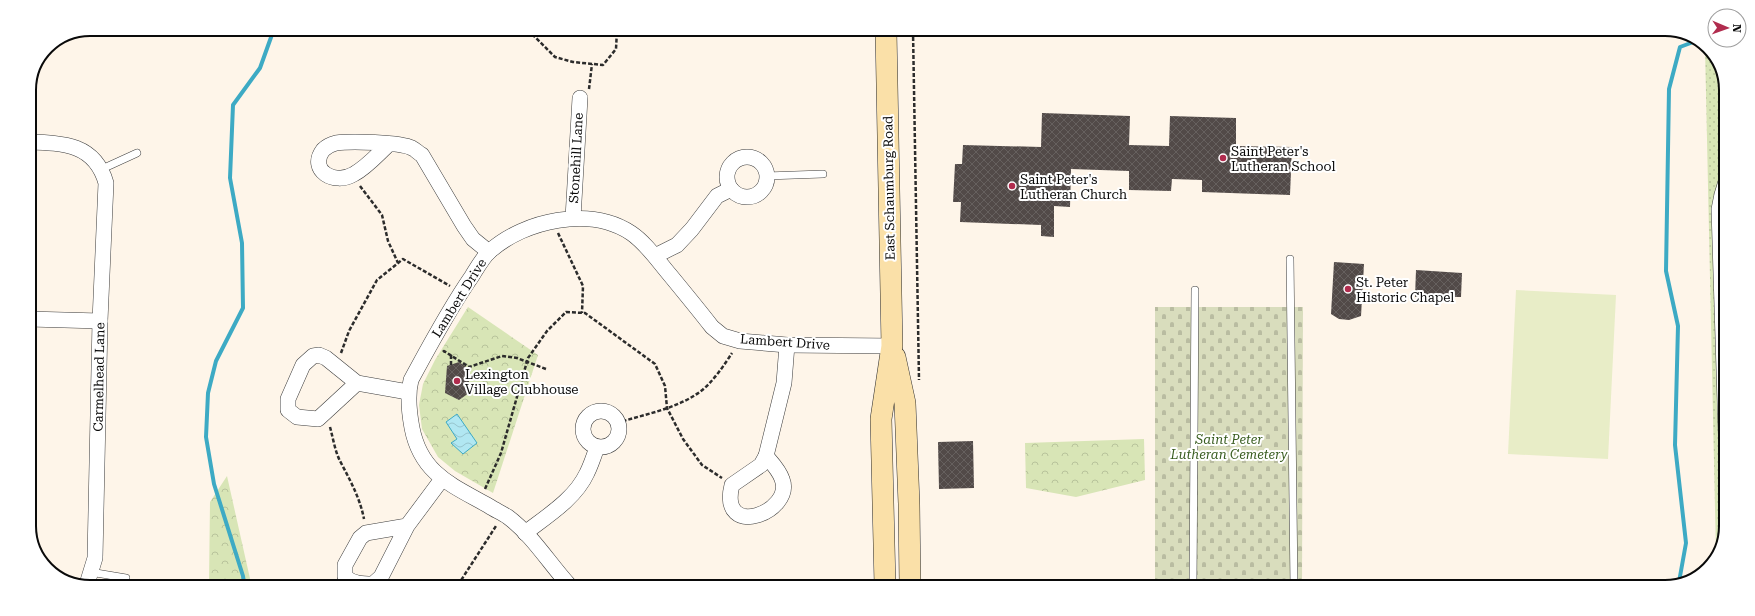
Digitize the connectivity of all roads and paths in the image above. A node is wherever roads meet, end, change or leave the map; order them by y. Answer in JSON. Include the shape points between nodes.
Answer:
{"nodes":[{"id":1,"x":534,"y":36,"type":"edge"},
{"id":2,"x":617,"y":36,"type":"edge"},
{"id":3,"x":886,"y":36,"type":"edge"},
{"id":4,"x":913,"y":36,"type":"edge"},
{"id":5,"x":592,"y":64,"type":"junction"},
{"id":6,"x":580,"y":98,"type":"joint"},
{"id":7,"x":36,"y":142,"type":"edge"},
{"id":8,"x":389,"y":144,"type":"junction"},
{"id":9,"x":137,"y":154,"type":"dead end"},
{"id":10,"x":102,"y":169,"type":"junction"},
{"id":11,"x":354,"y":174,"type":"junction"},
{"id":12,"x":823,"y":174,"type":"dead end"},
{"id":13,"x":766,"y":176,"type":"junction"},
{"id":14,"x":731,"y":189,"type":"junction"},
{"id":15,"x":1719,"y":191,"type":"edge"},
{"id":16,"x":573,"y":218,"type":"junction"},
{"id":17,"x":554,"y":220,"type":"junction"},
{"id":18,"x":489,"y":252,"type":"junction"},
{"id":19,"x":655,"y":256,"type":"junction"},
{"id":20,"x":1290,"y":259,"type":"dead end"},
{"id":21,"x":398,"y":263,"type":"junction"},
{"id":22,"x":1195,"y":290,"type":"dead end"},
{"id":23,"x":460,"y":292,"type":"junction"},
{"id":24,"x":582,"y":313,"type":"junction"},
{"id":25,"x":36,"y":319,"type":"edge"},
{"id":26,"x":100,"y":321,"type":"junction"},
{"id":27,"x":1719,"y":338,"type":"edge"},
{"id":28,"x":740,"y":340,"type":"junction"},
{"id":29,"x":787,"y":344,"type":"junction"},
{"id":30,"x":429,"y":346,"type":"junction"},
{"id":31,"x":892,"y":346,"type":"junction"},
{"id":32,"x":451,"y":355,"type":"junction"},
{"id":33,"x":527,"y":361,"type":"junction"},
{"id":34,"x":336,"y":365,"type":"junction"},
{"id":35,"x":451,"y":365,"type":"dead end"},
{"id":36,"x":546,"y":369,"type":"dead end"},
{"id":37,"x":919,"y":380,"type":"dead end"},
{"id":38,"x":357,"y":383,"type":"junction"},
{"id":39,"x":408,"y":392,"type":"junction"},
{"id":40,"x":667,"y":408,"type":"junction"},
{"id":41,"x":323,"y":415,"type":"junction"},
{"id":42,"x":618,"y":423,"type":"junction"},
{"id":43,"x":597,"y":447,"type":"junction"},
{"id":44,"x":766,"y":456,"type":"junction"},
{"id":45,"x":442,"y":479,"type":"junction"},
{"id":46,"x":732,"y":485,"type":"junction"},
{"id":47,"x":479,"y":500,"type":"junction"},
{"id":48,"x":508,"y":517,"type":"junction"},
{"id":49,"x":407,"y":526,"type":"junction"},
{"id":50,"x":366,"y":533,"type":"junction"},
{"id":51,"x":525,"y":533,"type":"junction"},
{"id":52,"x":88,"y":578,"type":"edge"},
{"id":53,"x":126,"y":578,"type":"dead end"},
{"id":54,"x":349,"y":580,"type":"edge"},
{"id":55,"x":378,"y":580,"type":"edge"},
{"id":56,"x":461,"y":580,"type":"edge"},
{"id":57,"x":565,"y":580,"type":"edge"},
{"id":58,"x":885,"y":580,"type":"edge"},
{"id":59,"x":910,"y":580,"type":"edge"},
{"id":60,"x":1193,"y":580,"type":"edge"},
{"id":61,"x":1294,"y":580,"type":"edge"}],
"edges":[{"from":1,"to":5,"type":"path","via":[[555,57]]},
{"from":2,"to":5,"type":"path","via":[[616,49],[603,64]]},
{"from":3,"to":31,"type":"main road","name":"East Schaumburg Road"},
{"from":4,"to":37,"type":"path"},
{"from":5,"to":6,"type":"path","via":[[589,90]]},
{"from":6,"to":16,"type":"street","name":"Stonehill Lane"},
{"from":7,"to":10,"type":"street","via":[[74,146],[91,156]]},
{"from":8,"to":11,"type":"street"},
{"from":8,"to":11,"type":"street","via":[[336,143],[327,146],[319,158],[320,167],[325,174],[333,179]]},
{"from":8,"to":18,"type":"street","via":[[412,148],[422,155],[464,226],[473,239]]},
{"from":9,"to":10,"type":"lane"},
{"from":10,"to":26,"type":"street","name":"Carmelhead Lane","via":[[106,182]]},
{"from":11,"to":21,"type":"path","via":[[357,182],[382,214],[388,241]]},
{"from":12,"to":13,"type":"lane"},
{"from":13,"to":14,"type":"street","via":[[763,188],[753,195],[741,196]]},
{"from":13,"to":14,"type":"street","via":[[756,159],[750,157],[737,160],[728,170]]},
{"from":14,"to":19,"type":"street","via":[[717,196],[677,245]]},
{"from":15,"to":27,"type":"lane","via":[[1715,209]]},
{"from":16,"to":17,"type":"street","name":"Lambert Drive"},
{"from":16,"to":19,"type":"street","name":"Lambert Drive","via":[[614,224],[631,233]]},
{"from":17,"to":18,"type":"street","name":"Lambert Drive","via":[[513,236]]},
{"from":17,"to":24,"type":"path","via":[[583,286]]},
{"from":18,"to":23,"type":"street","name":"Lambert Drive"},
{"from":19,"to":28,"type":"street","name":"Lambert Drive","via":[[712,327],[723,336]]},
{"from":20,"to":61,"type":"lane"},
{"from":21,"to":23,"type":"path","via":[[403,259]]},
{"from":21,"to":34,"type":"path","via":[[377,280],[349,331]]},
{"from":22,"to":60,"type":"lane"},
{"from":23,"to":30,"type":"street","name":"Lambert Drive"},
{"from":24,"to":33,"type":"path","via":[[566,312],[547,332]]},
{"from":24,"to":40,"type":"path","via":[[655,364],[665,386]]},
{"from":25,"to":26,"type":"street"},
{"from":26,"to":52,"type":"street","name":"Carmelhead Lane","via":[[95,558]]},
{"from":28,"to":29,"type":"street","name":"Lambert Drive"},
{"from":28,"to":40,"type":"path","via":[[726,362],[702,390]]},
{"from":29,"to":31,"type":"street","name":"Lambert Drive"},
{"from":29,"to":44,"type":"street","via":[[784,383]]},
{"from":30,"to":32,"type":"path","via":[[442,354],[444,351]]},
{"from":30,"to":39,"type":"street","name":"Lambert Drive","via":[[411,380]]},
{"from":31,"to":58,"type":"main road","name":"East Schaumburg Road","via":[[880,419]]},
{"from":31,"to":59,"type":"main road","name":"East Schaumburg Road","via":[[905,403]]},
{"from":32,"to":33,"type":"path","via":[[469,366],[502,356]]},
{"from":32,"to":35,"type":"path"},
{"from":33,"to":36,"type":"path"},
{"from":33,"to":47,"type":"path","via":[[501,453]]},
{"from":34,"to":38,"type":"street"},
{"from":34,"to":41,"type":"street","via":[[319,355],[313,356],[303,365],[288,399],[288,410],[297,417],[318,419]]},
{"from":38,"to":39,"type":"street"},
{"from":38,"to":41,"type":"street"},
{"from":39,"to":45,"type":"street","name":"Lambert Drive","via":[[409,415],[415,443],[428,466]]},
{"from":40,"to":42,"type":"path"},
{"from":40,"to":46,"type":"path","via":[[683,439],[702,465]]},
{"from":41,"to":50,"type":"path","via":[[328,421],[339,459],[358,496]]},
{"from":42,"to":43,"type":"street","via":[[616,439],[608,446]]},
{"from":42,"to":43,"type":"street","via":[[605,412],[594,413],[585,420],[584,437],[587,442]]},
{"from":43,"to":51,"type":"street","via":[[587,474],[571,496]]},
{"from":44,"to":46,"type":"street","via":[[761,465]]},
{"from":44,"to":46,"type":"street","via":[[783,480],[783,493],[775,506],[756,516],[740,516],[732,510],[729,496]]},
{"from":45,"to":47,"type":"street","name":"Lambert Drive"},
{"from":45,"to":49,"type":"street"},
{"from":47,"to":48,"type":"street","name":"Lambert Drive"},
{"from":48,"to":51,"type":"street","name":"Lambert Drive"},
{"from":48,"to":56,"type":"path","via":[[496,526]]},
{"from":49,"to":50,"type":"street"},
{"from":49,"to":55,"type":"street"},
{"from":50,"to":54,"type":"street","via":[[360,538],[345,565],[345,577]]},
{"from":51,"to":57,"type":"street","name":"Lambert Drive"},
{"from":52,"to":53,"type":"lane"}]}
